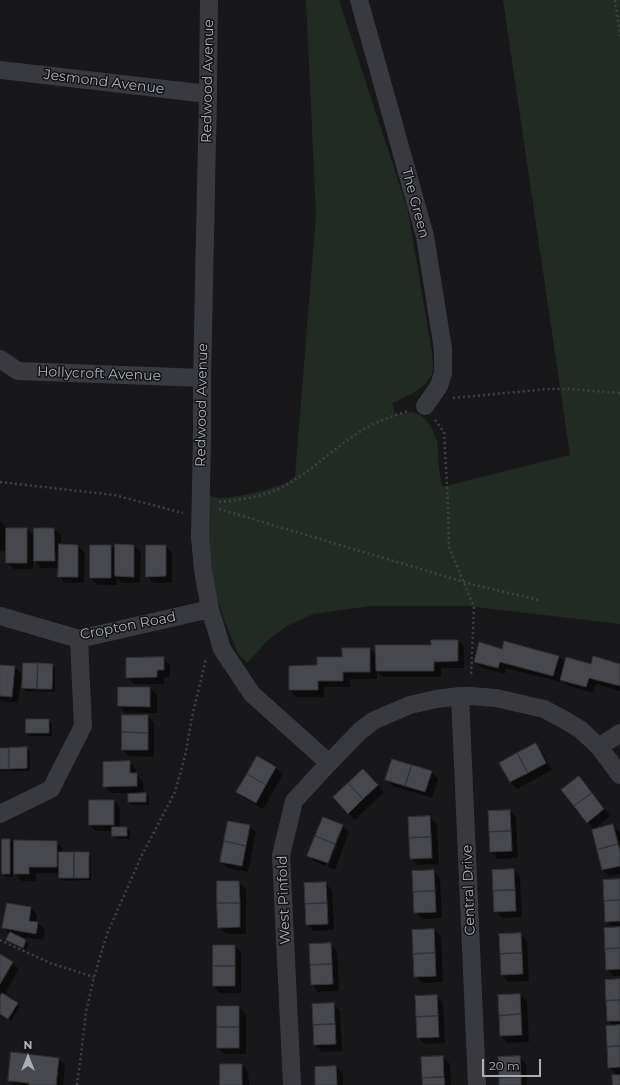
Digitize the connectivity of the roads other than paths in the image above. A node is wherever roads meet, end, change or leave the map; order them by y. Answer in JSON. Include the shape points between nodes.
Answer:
{"nodes":[{"id":1,"x":209,"y":0,"type":"edge"},
{"id":2,"x":359,"y":0,"type":"edge"},
{"id":3,"x":0,"y":70,"type":"edge"},
{"id":4,"x":208,"y":94,"type":"junction"},
{"id":5,"x":0,"y":359,"type":"edge"},
{"id":6,"x":202,"y":378,"type":"junction"},
{"id":7,"x":429,"y":400,"type":"road end"},
{"id":8,"x":210,"y":609,"type":"junction"},
{"id":9,"x":0,"y":616,"type":"edge"},
{"id":10,"x":79,"y":638,"type":"junction"},
{"id":11,"x":465,"y":696,"type":"junction"},
{"id":12,"x":620,"y":733,"type":"edge"},
{"id":13,"x":599,"y":747,"type":"junction"},
{"id":14,"x":329,"y":763,"type":"junction"},
{"id":15,"x":620,"y":774,"type":"edge"},
{"id":16,"x":0,"y":814,"type":"edge"},
{"id":17,"x":292,"y":1085,"type":"edge"},
{"id":18,"x":477,"y":1085,"type":"edge"}],
"edges":[{"from":1,"to":4,"type":"street","name":"Redwood Avenue"},
{"from":2,"to":7,"type":"street","name":"The Green","via":[[425,236],[443,349],[444,373]]},
{"from":3,"to":4,"type":"street","name":"Jesmond Avenue"},
{"from":4,"to":6,"type":"street","name":"Redwood Avenue"},
{"from":5,"to":6,"type":"street","name":"Hollycroft Avenue","via":[[18,371]]},
{"from":6,"to":8,"type":"street","name":"Redwood Avenue","via":[[202,435],[208,504],[200,537]]},
{"from":8,"to":10,"type":"street","name":"Cropton Road"},
{"from":8,"to":14,"type":"street","name":"Redwood Avenue","via":[[222,649],[252,694]]},
{"from":9,"to":10,"type":"street","name":"Cropton Road"},
{"from":10,"to":16,"type":"street","via":[[83,726],[51,789]]},
{"from":11,"to":13,"type":"street","name":"West Pinfold","via":[[496,698],[544,709],[581,730]]},
{"from":11,"to":14,"type":"street","name":"West Pinfold","via":[[410,705],[373,721]]},
{"from":11,"to":18,"type":"street","name":"Central Drive"},
{"from":12,"to":13,"type":"street"},
{"from":13,"to":15,"type":"street","name":"West Pinfold"},
{"from":14,"to":17,"type":"street","name":"West Pinfold","via":[[294,801],[281,855]]}]}
